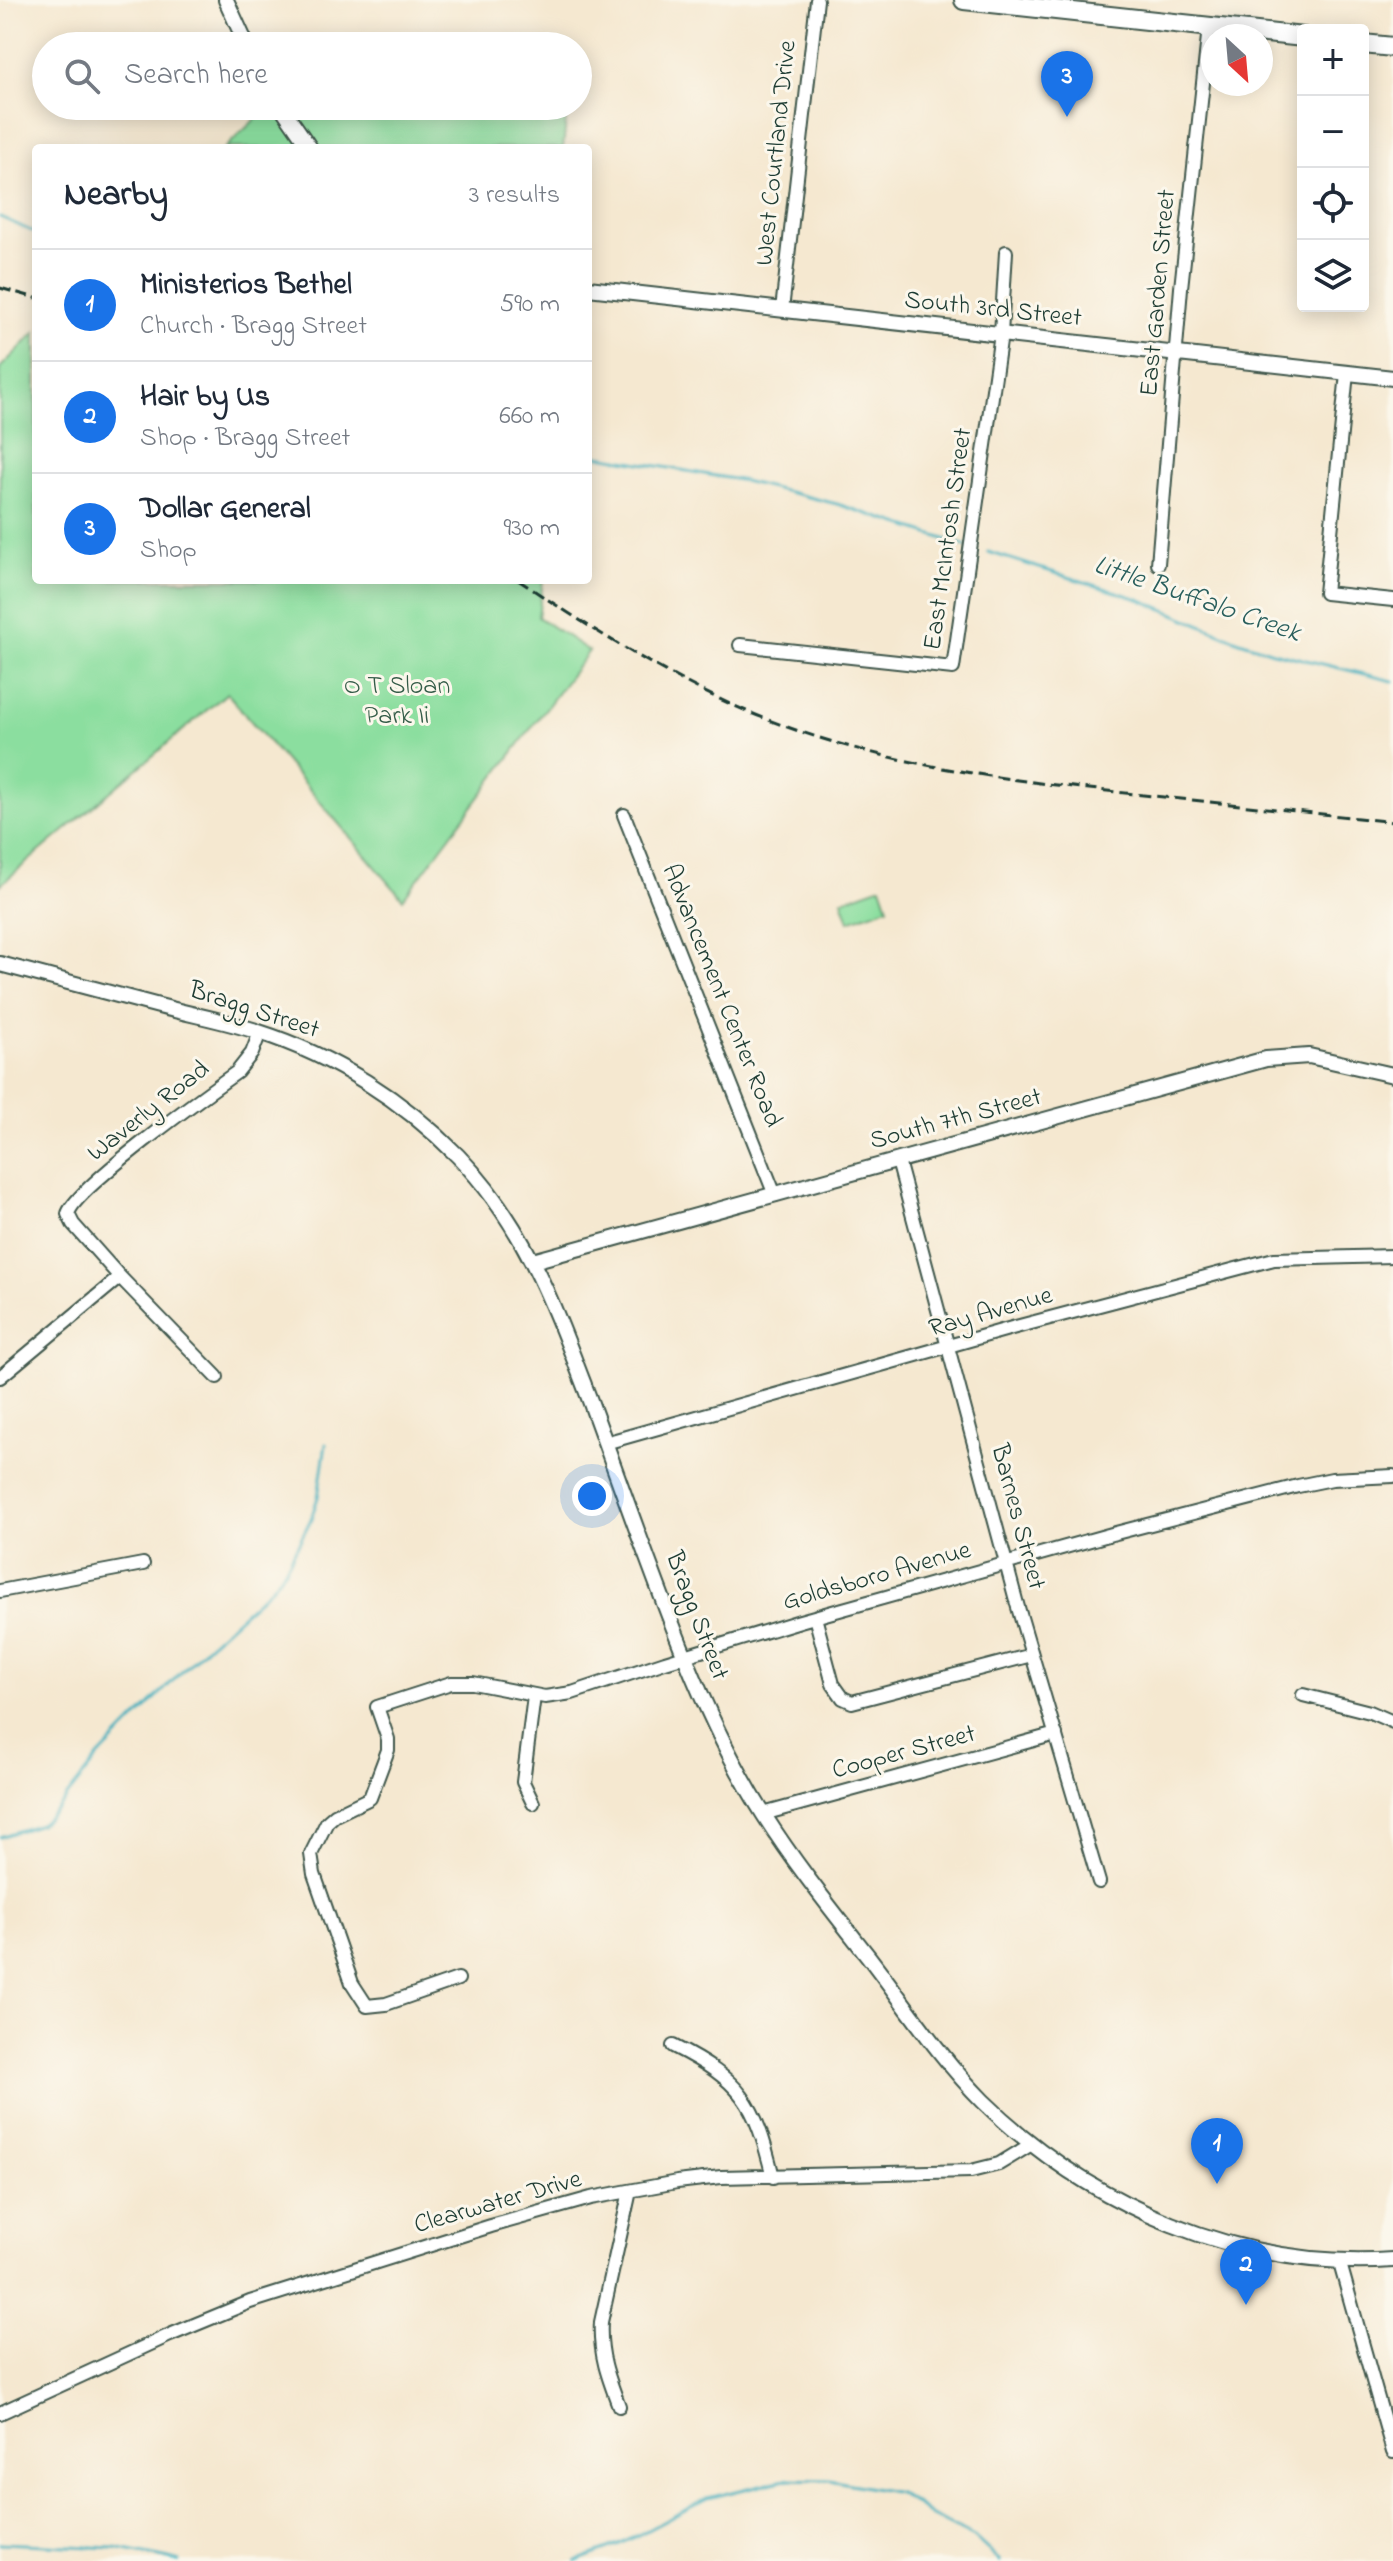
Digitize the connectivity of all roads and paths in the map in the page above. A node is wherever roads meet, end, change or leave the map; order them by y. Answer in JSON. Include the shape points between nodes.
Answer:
{"nodes":[{"id":1,"x":226,"y":0,"type":"edge"},
{"id":2,"x":817,"y":0,"type":"edge"},
{"id":3,"x":964,"y":0,"type":"edge"},
{"id":4,"x":1201,"y":26,"type":"edge"},
{"id":5,"x":241,"y":32,"type":"edge"},
{"id":6,"x":1273,"y":34,"type":"edge"},
{"id":7,"x":1297,"y":36,"type":"edge"},
{"id":8,"x":1369,"y":45,"type":"edge"},
{"id":9,"x":1393,"y":47,"type":"edge"},
{"id":10,"x":1202,"y":96,"type":"edge"},
{"id":11,"x":291,"y":120,"type":"edge"},
{"id":12,"x":307,"y":144,"type":"edge"},
{"id":13,"x":1006,"y":252,"type":"dead end"},
{"id":14,"x":592,"y":288,"type":"edge"},
{"id":15,"x":782,"y":310,"type":"junction"},
{"id":16,"x":1001,"y":334,"type":"junction"},
{"id":17,"x":1175,"y":354,"type":"junction"},
{"id":18,"x":1347,"y":373,"type":"junction"},
{"id":19,"x":1393,"y":378,"type":"edge"},
{"id":20,"x":1158,"y":564,"type":"dead end"},
{"id":21,"x":1393,"y":600,"type":"edge"},
{"id":22,"x":740,"y":645,"type":"dead end"},
{"id":23,"x":624,"y":815,"type":"dead end"},
{"id":24,"x":0,"y":964,"type":"edge"},
{"id":25,"x":260,"y":1032,"type":"junction"},
{"id":26,"x":1393,"y":1075,"type":"edge"},
{"id":27,"x":898,"y":1161,"type":"junction"},
{"id":28,"x":775,"y":1195,"type":"junction"},
{"id":29,"x":1393,"y":1256,"type":"edge"},
{"id":30,"x":533,"y":1261,"type":"junction"},
{"id":31,"x":120,"y":1277,"type":"junction"},
{"id":32,"x":949,"y":1348,"type":"junction"},
{"id":33,"x":0,"y":1377,"type":"edge"},
{"id":34,"x":217,"y":1377,"type":"dead end"},
{"id":35,"x":605,"y":1443,"type":"junction"},
{"id":36,"x":1393,"y":1476,"type":"edge"},
{"id":37,"x":1007,"y":1563,"type":"junction"},
{"id":38,"x":143,"y":1564,"type":"dead end"},
{"id":39,"x":0,"y":1591,"type":"edge"},
{"id":40,"x":815,"y":1617,"type":"junction"},
{"id":41,"x":1032,"y":1655,"type":"junction"},
{"id":42,"x":685,"y":1656,"type":"junction"},
{"id":43,"x":1303,"y":1695,"type":"dead end"},
{"id":44,"x":534,"y":1696,"type":"junction"},
{"id":45,"x":1393,"y":1722,"type":"edge"},
{"id":46,"x":1056,"y":1734,"type":"junction"},
{"id":47,"x":533,"y":1803,"type":"dead end"},
{"id":48,"x":763,"y":1814,"type":"junction"},
{"id":49,"x":1099,"y":1882,"type":"dead end"},
{"id":50,"x":458,"y":1979,"type":"dead end"},
{"id":51,"x":673,"y":2046,"type":"dead end"},
{"id":52,"x":1030,"y":2145,"type":"junction"},
{"id":53,"x":773,"y":2177,"type":"junction"},
{"id":54,"x":630,"y":2191,"type":"junction"},
{"id":55,"x":1339,"y":2260,"type":"junction"},
{"id":56,"x":1393,"y":2260,"type":"edge"},
{"id":57,"x":619,"y":2406,"type":"dead end"},
{"id":58,"x":0,"y":2413,"type":"edge"},
{"id":59,"x":1393,"y":2452,"type":"edge"}],
"edges":[{"from":1,"to":5,"type":"street"},
{"from":2,"to":15,"type":"street","name":"West Courtland Drive"},
{"from":3,"to":4,"type":"main road"},
{"from":6,"to":7,"type":"main road"},
{"from":8,"to":9,"type":"main road"},
{"from":10,"to":17,"type":"street","name":"East Garden Street"},
{"from":11,"to":12,"type":"street"},
{"from":13,"to":16,"type":"street","name":"East McIntosh Street"},
{"from":14,"to":15,"type":"street","name":"South 3rd Street"},
{"from":15,"to":16,"type":"street","name":"South 3rd Street"},
{"from":16,"to":17,"type":"street","name":"South 3rd Street"},
{"from":16,"to":22,"type":"street","name":"East McIntosh Street","via":[[953,668]]},
{"from":17,"to":18,"type":"street","name":"South 3rd Street"},
{"from":17,"to":20,"type":"street","name":"East Garden Street"},
{"from":18,"to":19,"type":"street","name":"South 3rd Street"},
{"from":18,"to":21,"type":"street","via":[[1325,593]]},
{"from":23,"to":28,"type":"street","name":"Advancement Center Road"},
{"from":24,"to":25,"type":"street","name":"Bragg Street"},
{"from":25,"to":30,"type":"street","name":"Bragg Street","via":[[352,1074],[435,1133],[490,1192]]},
{"from":25,"to":31,"type":"street","name":"Waverly Road","via":[[237,1072],[74,1201],[68,1214],[73,1224]]},
{"from":26,"to":27,"type":"street","name":"South 7th Street","via":[[1309,1056],[1266,1059]]},
{"from":27,"to":28,"type":"street","name":"South 7th Street"},
{"from":27,"to":32,"type":"street","name":"Barnes Street"},
{"from":28,"to":30,"type":"street","name":"South 7th Street"},
{"from":29,"to":32,"type":"street","name":"Ray Avenue","via":[[1274,1259]]},
{"from":30,"to":35,"type":"street","name":"Bragg Street"},
{"from":31,"to":33,"type":"street"},
{"from":31,"to":34,"type":"street"},
{"from":32,"to":35,"type":"street","name":"Ray Avenue"},
{"from":32,"to":37,"type":"street","name":"Barnes Street"},
{"from":35,"to":42,"type":"street","name":"Bragg Street"},
{"from":36,"to":37,"type":"street","name":"Goldsboro Avenue","via":[[1298,1486]]},
{"from":37,"to":40,"type":"street","name":"Goldsboro Avenue"},
{"from":37,"to":41,"type":"street","name":"Barnes Street"},
{"from":38,"to":39,"type":"street"},
{"from":40,"to":41,"type":"street","via":[[833,1684],[852,1702]]},
{"from":40,"to":42,"type":"street","name":"Goldsboro Avenue"},
{"from":41,"to":46,"type":"street","name":"Barnes Street"},
{"from":42,"to":44,"type":"street","name":"Goldsboro Avenue","via":[[572,1693]]},
{"from":42,"to":48,"type":"street","name":"Bragg Street","via":[[711,1718]]},
{"from":43,"to":45,"type":"street"},
{"from":44,"to":47,"type":"street","via":[[523,1782]]},
{"from":44,"to":50,"type":"street","name":"Goldsboro Avenue","via":[[451,1683],[377,1707],[388,1750],[370,1798],[327,1822],[311,1854],[352,1983],[367,2006]]},
{"from":46,"to":48,"type":"street","name":"Cooper Street"},
{"from":46,"to":49,"type":"street","name":"Barnes Street"},
{"from":48,"to":52,"type":"street","name":"Bragg Street","via":[[959,2074]]},
{"from":51,"to":53,"type":"street","via":[[732,2082],[752,2110]]},
{"from":52,"to":53,"type":"street","name":"Clearwater Drive","via":[[999,2164],[971,2171]]},
{"from":52,"to":55,"type":"street","name":"Bragg Street","via":[[1119,2201],[1167,2222],[1253,2249]]},
{"from":53,"to":54,"type":"street","name":"Clearwater Drive","via":[[721,2177]]},
{"from":54,"to":57,"type":"street","via":[[601,2322],[605,2369]]},
{"from":54,"to":58,"type":"street","name":"Clearwater Drive","via":[[491,2226],[250,2302]]},
{"from":55,"to":56,"type":"street","name":"Bragg Street"},
{"from":55,"to":59,"type":"street"}]}
